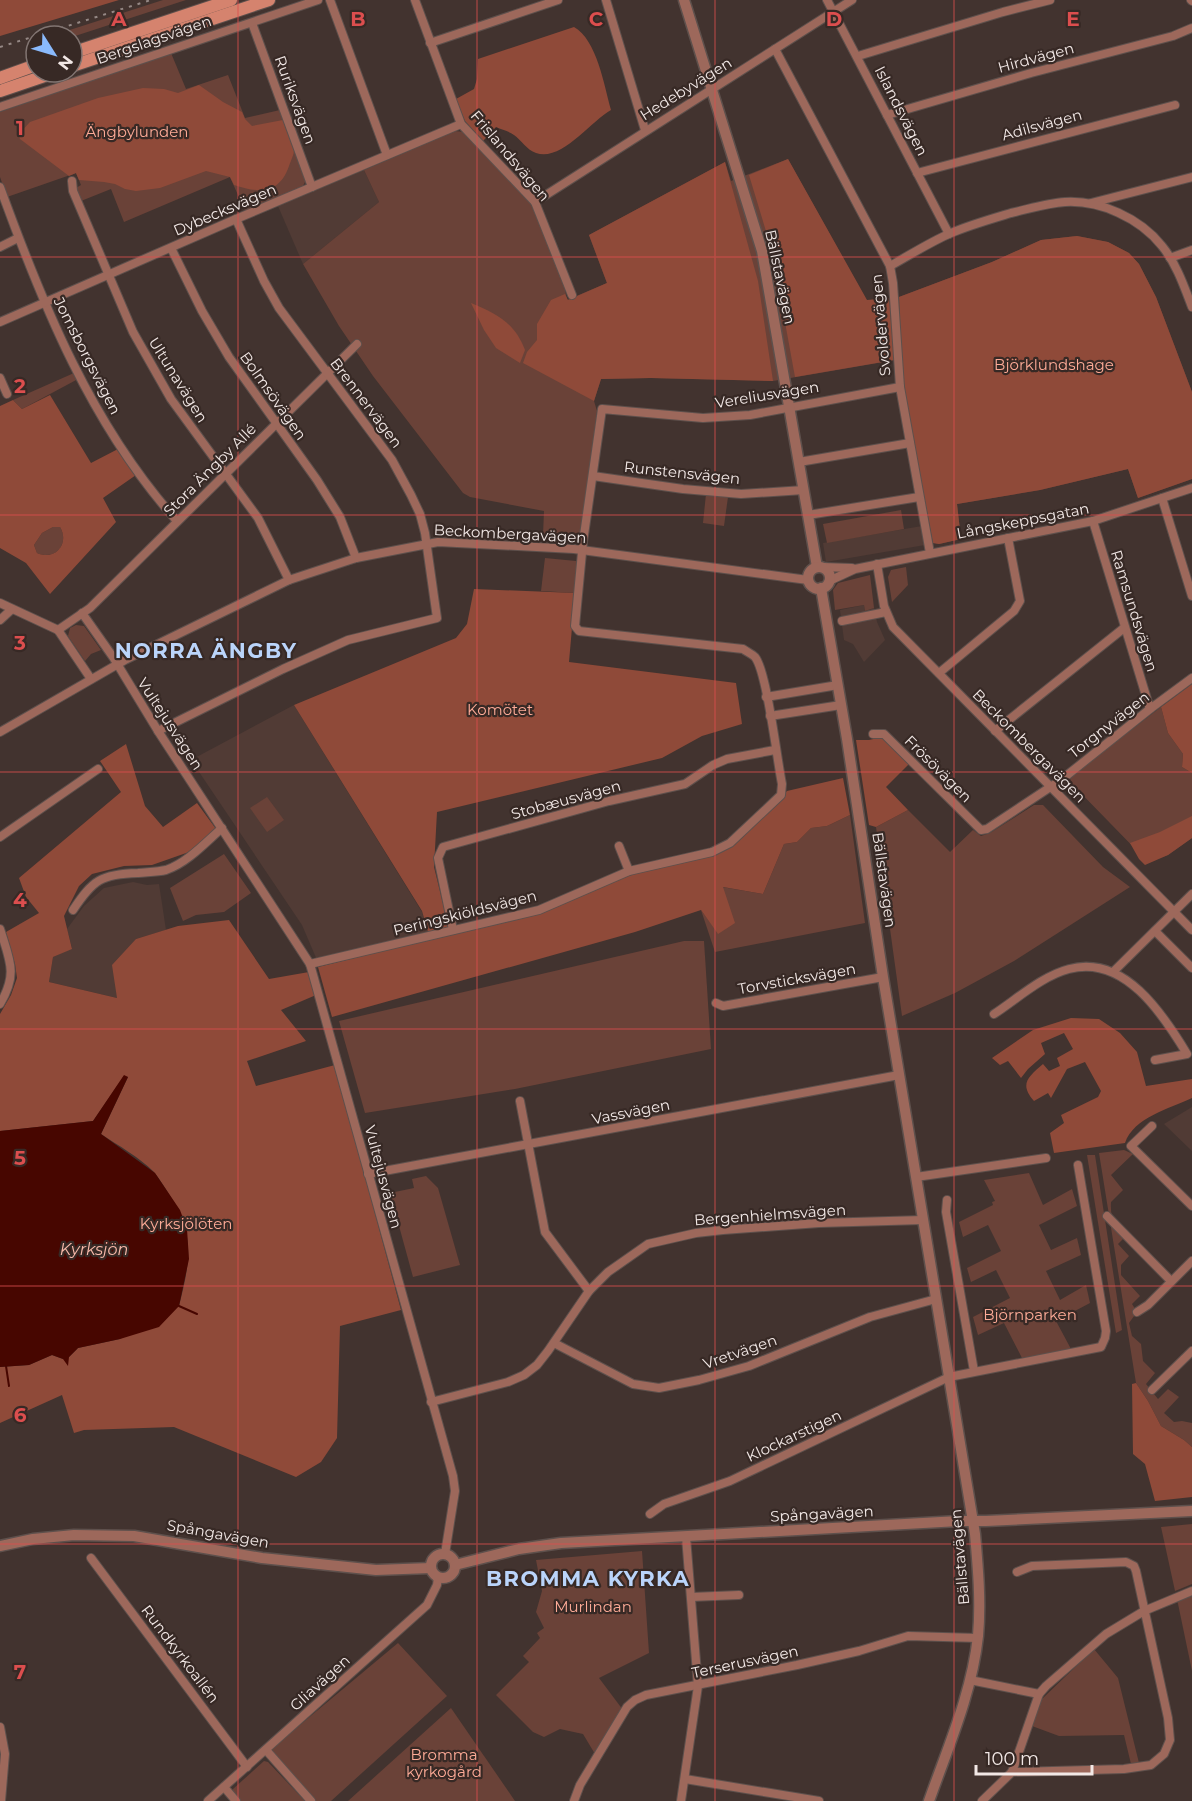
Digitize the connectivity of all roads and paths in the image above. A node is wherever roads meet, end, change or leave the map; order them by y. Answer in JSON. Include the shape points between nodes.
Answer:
{"nodes":[{"id":1,"x":231,"y":0,"type":"edge"},
{"id":2,"x":270,"y":0,"type":"edge"},
{"id":3,"x":318,"y":0,"type":"edge"},
{"id":4,"x":330,"y":0,"type":"edge"},
{"id":5,"x":415,"y":0,"type":"edge"},
{"id":6,"x":558,"y":0,"type":"edge"},
{"id":7,"x":606,"y":0,"type":"edge"},
{"id":8,"x":684,"y":0,"type":"edge"},
{"id":9,"x":827,"y":0,"type":"edge"},
{"id":10,"x":852,"y":0,"type":"edge"},
{"id":11,"x":1050,"y":0,"type":"edge"},
{"id":12,"x":833,"y":12,"type":"junction"},
{"id":13,"x":252,"y":23,"type":"junction"},
{"id":14,"x":1192,"y":28,"type":"edge"},
{"id":15,"x":430,"y":43,"type":"junction"},
{"id":16,"x":84,"y":49,"type":"edge"},
{"id":17,"x":775,"y":49,"type":"junction"},
{"id":18,"x":858,"y":56,"type":"junction"},
{"id":19,"x":84,"y":62,"type":"edge"},
{"id":20,"x":24,"y":70,"type":"edge"},
{"id":21,"x":0,"y":78,"type":"edge"},
{"id":22,"x":24,"y":83,"type":"edge"},
{"id":23,"x":711,"y":89,"type":"junction"},
{"id":24,"x":0,"y":91,"type":"edge"},
{"id":25,"x":1175,"y":105,"type":"dead end"},
{"id":26,"x":0,"y":107,"type":"edge"},
{"id":27,"x":888,"y":115,"type":"junction"},
{"id":28,"x":461,"y":124,"type":"junction"},
{"id":29,"x":645,"y":130,"type":"junction"},
{"id":30,"x":387,"y":155,"type":"junction"},
{"id":31,"x":917,"y":173,"type":"junction"},
{"id":32,"x":1192,"y":177,"type":"edge"},
{"id":33,"x":72,"y":181,"type":"dead end"},
{"id":34,"x":0,"y":187,"type":"edge"},
{"id":35,"x":312,"y":187,"type":"junction"},
{"id":36,"x":535,"y":202,"type":"junction"},
{"id":37,"x":1091,"y":203,"type":"junction"},
{"id":38,"x":236,"y":219,"type":"junction"},
{"id":39,"x":949,"y":234,"type":"junction"},
{"id":40,"x":18,"y":238,"type":"junction"},
{"id":41,"x":0,"y":246,"type":"edge"},
{"id":42,"x":171,"y":248,"type":"junction"},
{"id":43,"x":1192,"y":250,"type":"edge"},
{"id":44,"x":1170,"y":258,"type":"junction"},
{"id":45,"x":890,"y":266,"type":"junction"},
{"id":46,"x":108,"y":275,"type":"junction"},
{"id":47,"x":572,"y":295,"type":"dead end"},
{"id":48,"x":45,"y":303,"type":"junction"},
{"id":49,"x":1192,"y":307,"type":"edge"},
{"id":50,"x":0,"y":322,"type":"edge"},
{"id":51,"x":357,"y":344,"type":"dead end"},
{"id":52,"x":327,"y":373,"type":"junction"},
{"id":53,"x":0,"y":378,"type":"edge"},
{"id":54,"x":900,"y":387,"type":"junction"},
{"id":55,"x":7,"y":394,"type":"dead end"},
{"id":56,"x":790,"y":406,"type":"junction"},
{"id":57,"x":276,"y":424,"type":"junction"},
{"id":58,"x":910,"y":443,"type":"junction"},
{"id":59,"x":799,"y":462,"type":"junction"},
{"id":60,"x":225,"y":474,"type":"junction"},
{"id":61,"x":592,"y":476,"type":"junction"},
{"id":62,"x":1192,"y":488,"type":"edge"},
{"id":63,"x":804,"y":490,"type":"junction"},
{"id":64,"x":919,"y":497,"type":"junction"},
{"id":65,"x":1162,"y":498,"type":"junction"},
{"id":66,"x":808,"y":515,"type":"junction"},
{"id":67,"x":177,"y":521,"type":"junction"},
{"id":68,"x":1093,"y":521,"type":"junction"},
{"id":69,"x":1008,"y":538,"type":"junction"},
{"id":70,"x":426,"y":543,"type":"junction"},
{"id":71,"x":582,"y":550,"type":"junction"},
{"id":72,"x":930,"y":553,"type":"junction"},
{"id":73,"x":356,"y":558,"type":"junction"},
{"id":74,"x":877,"y":564,"type":"junction"},
{"id":75,"x":820,"y":567,"type":"junction"},
{"id":76,"x":855,"y":569,"type":"junction"},
{"id":77,"x":289,"y":580,"type":"junction"},
{"id":78,"x":808,"y":580,"type":"junction"},
{"id":79,"x":825,"y":585,"type":"junction"},
{"id":80,"x":1192,"y":596,"type":"edge"},
{"id":81,"x":0,"y":603,"type":"edge"},
{"id":82,"x":12,"y":609,"type":"junction"},
{"id":83,"x":886,"y":612,"type":"junction"},
{"id":84,"x":82,"y":613,"type":"junction"},
{"id":85,"x":0,"y":620,"type":"edge"},
{"id":86,"x":842,"y":621,"type":"dead end"},
{"id":87,"x":1124,"y":628,"type":"junction"},
{"id":88,"x":58,"y":630,"type":"junction"},
{"id":89,"x":117,"y":664,"type":"junction"},
{"id":90,"x":939,"y":673,"type":"junction"},
{"id":91,"x":1192,"y":678,"type":"edge"},
{"id":92,"x":91,"y":679,"type":"junction"},
{"id":93,"x":838,"y":685,"type":"junction"},
{"id":94,"x":766,"y":697,"type":"junction"},
{"id":95,"x":841,"y":705,"type":"junction"},
{"id":96,"x":1150,"y":709,"type":"junction"},
{"id":97,"x":770,"y":716,"type":"junction"},
{"id":98,"x":158,"y":731,"type":"junction"},
{"id":99,"x":995,"y":731,"type":"junction"},
{"id":100,"x":0,"y":732,"type":"edge"},
{"id":101,"x":873,"y":734,"type":"dead end"},
{"id":102,"x":775,"y":750,"type":"junction"},
{"id":103,"x":98,"y":769,"type":"dead end"},
{"id":104,"x":1050,"y":787,"type":"junction"},
{"id":105,"x":222,"y":828,"type":"junction"},
{"id":106,"x":981,"y":830,"type":"joint"},
{"id":107,"x":0,"y":837,"type":"edge"},
{"id":108,"x":619,"y":846,"type":"dead end"},
{"id":109,"x":629,"y":871,"type":"junction"},
{"id":110,"x":1192,"y":894,"type":"edge"},
{"id":111,"x":73,"y":910,"type":"dead end"},
{"id":112,"x":1174,"y":912,"type":"junction"},
{"id":113,"x":0,"y":929,"type":"edge"},
{"id":114,"x":453,"y":930,"type":"junction"},
{"id":115,"x":1192,"y":930,"type":"edge"},
{"id":116,"x":1155,"y":931,"type":"junction"},
{"id":117,"x":310,"y":964,"type":"junction"},
{"id":118,"x":1192,"y":968,"type":"edge"},
{"id":119,"x":1113,"y":972,"type":"junction"},
{"id":120,"x":883,"y":977,"type":"junction"},
{"id":121,"x":716,"y":1003,"type":"dead end"},
{"id":122,"x":0,"y":1004,"type":"edge"},
{"id":123,"x":994,"y":1014,"type":"dead end"},
{"id":124,"x":1155,"y":1060,"type":"dead end"},
{"id":125,"x":899,"y":1075,"type":"junction"},
{"id":126,"x":520,"y":1101,"type":"dead end"},
{"id":127,"x":1152,"y":1126,"type":"dead end"},
{"id":128,"x":530,"y":1146,"type":"junction"},
{"id":129,"x":1046,"y":1158,"type":"dead end"},
{"id":130,"x":1078,"y":1165,"type":"dead end"},
{"id":131,"x":368,"y":1174,"type":"junction"},
{"id":132,"x":916,"y":1177,"type":"junction"},
{"id":133,"x":947,"y":1200,"type":"dead end"},
{"id":134,"x":1192,"y":1206,"type":"edge"},
{"id":135,"x":1107,"y":1216,"type":"dead end"},
{"id":136,"x":923,"y":1220,"type":"junction"},
{"id":137,"x":1192,"y":1261,"type":"edge"},
{"id":138,"x":1171,"y":1281,"type":"junction"},
{"id":139,"x":589,"y":1291,"type":"junction"},
{"id":140,"x":936,"y":1299,"type":"junction"},
{"id":141,"x":1137,"y":1312,"type":"dead end"},
{"id":142,"x":554,"y":1343,"type":"junction"},
{"id":143,"x":1192,"y":1351,"type":"edge"},
{"id":144,"x":974,"y":1371,"type":"junction"},
{"id":145,"x":949,"y":1377,"type":"junction"},
{"id":146,"x":1152,"y":1390,"type":"dead end"},
{"id":147,"x":431,"y":1402,"type":"junction"},
{"id":148,"x":1192,"y":1511,"type":"edge"},
{"id":149,"x":650,"y":1514,"type":"dead end"},
{"id":150,"x":974,"y":1521,"type":"junction"},
{"id":151,"x":686,"y":1537,"type":"junction"},
{"id":152,"x":0,"y":1546,"type":"edge"},
{"id":153,"x":445,"y":1554,"type":"junction"},
{"id":154,"x":91,"y":1558,"type":"dead end"},
{"id":155,"x":455,"y":1565,"type":"junction"},
{"id":156,"x":431,"y":1568,"type":"junction"},
{"id":157,"x":1017,"y":1572,"type":"dead end"},
{"id":158,"x":438,"y":1577,"type":"junction"},
{"id":159,"x":1192,"y":1591,"type":"edge"},
{"id":160,"x":739,"y":1594,"type":"dead end"},
{"id":161,"x":691,"y":1597,"type":"junction"},
{"id":162,"x":1144,"y":1611,"type":"junction"},
{"id":163,"x":978,"y":1638,"type":"junction"},
{"id":164,"x":970,"y":1680,"type":"junction"},
{"id":165,"x":698,"y":1686,"type":"junction"},
{"id":166,"x":1039,"y":1694,"type":"junction"},
{"id":167,"x":0,"y":1727,"type":"edge"},
{"id":168,"x":266,"y":1750,"type":"junction"},
{"id":169,"x":247,"y":1767,"type":"junction"},
{"id":170,"x":1012,"y":1772,"type":"junction"},
{"id":171,"x":685,"y":1779,"type":"junction"},
{"id":172,"x":224,"y":1787,"type":"junction"},
{"id":173,"x":1,"y":1801,"type":"edge"},
{"id":174,"x":208,"y":1801,"type":"edge"},
{"id":175,"x":236,"y":1801,"type":"edge"},
{"id":176,"x":311,"y":1801,"type":"edge"},
{"id":177,"x":574,"y":1801,"type":"edge"},
{"id":178,"x":681,"y":1801,"type":"edge"},
{"id":179,"x":817,"y":1801,"type":"edge"},
{"id":180,"x":929,"y":1801,"type":"edge"},
{"id":181,"x":982,"y":1801,"type":"edge"}],
"edges":[{"from":1,"to":16,"type":"main road","name":"Bergslagsvägen"},
{"from":2,"to":19,"type":"main road","name":"Bergslagsvägen"},
{"from":3,"to":13,"type":"street","name":"Bergslagsvägen"},
{"from":4,"to":30,"type":"street"},
{"from":5,"to":15,"type":"street","name":"Frislandsvägen"},
{"from":6,"to":15,"type":"street"},
{"from":7,"to":29,"type":"street"},
{"from":8,"to":23,"type":"street","name":"Bällstavägen"},
{"from":9,"to":12,"type":"street","name":"Islandsvägen"},
{"from":10,"to":12,"type":"street","name":"Hedebyvägen"},
{"from":11,"to":18,"type":"street"},
{"from":12,"to":17,"type":"street","name":"Hedebyvägen"},
{"from":12,"to":18,"type":"street","name":"Islandsvägen"},
{"from":13,"to":26,"type":"street","name":"Bergslagsvägen"},
{"from":13,"to":35,"type":"street","name":"Ruriksvägen"},
{"from":14,"to":27,"type":"street","name":"Hirdvägen"},
{"from":15,"to":28,"type":"street","name":"Frislandsvägen"},
{"from":17,"to":23,"type":"street","name":"Hedebyvägen"},
{"from":17,"to":45,"type":"street","name":"Svoldervägen"},
{"from":18,"to":27,"type":"street","name":"Islandsvägen"},
{"from":20,"to":21,"type":"main road"},
{"from":22,"to":24,"type":"main road"},
{"from":23,"to":29,"type":"street","name":"Hedebyvägen"},
{"from":23,"to":56,"type":"street","name":"Bällstavägen","via":[[762,251]]},
{"from":25,"to":31,"type":"street","name":"Adilsvägen"},
{"from":27,"to":31,"type":"street","name":"Islandsvägen"},
{"from":28,"to":30,"type":"street","name":"Dybecksvägen"},
{"from":28,"to":36,"type":"street","name":"Frislandsvägen"},
{"from":29,"to":36,"type":"street","name":"Hedebyvägen"},
{"from":30,"to":35,"type":"street","name":"Dybecksvägen"},
{"from":31,"to":39,"type":"street","name":"Islandsvägen"},
{"from":32,"to":37,"type":"street"},
{"from":33,"to":46,"type":"street","name":"Ultunavägen"},
{"from":34,"to":40,"type":"street","name":"Jomsborgsvägen"},
{"from":35,"to":38,"type":"street","name":"Dybecksvägen"},
{"from":36,"to":47,"type":"street","name":"Frislandsvägen"},
{"from":37,"to":39,"type":"street","via":[[1039,206]]},
{"from":37,"to":44,"type":"street","via":[[1127,216],[1161,244]]},
{"from":38,"to":42,"type":"street","name":"Dybecksvägen"},
{"from":38,"to":52,"type":"street","name":"Brennervägen","via":[[279,308]]},
{"from":39,"to":45,"type":"street"},
{"from":40,"to":41,"type":"street"},
{"from":40,"to":48,"type":"street","name":"Jomsborgsvägen"},
{"from":42,"to":46,"type":"street","name":"Dybecksvägen"},
{"from":42,"to":57,"type":"street","name":"Bolmsövägen","via":[[229,357]]},
{"from":43,"to":44,"type":"street"},
{"from":44,"to":49,"type":"street"},
{"from":45,"to":54,"type":"street","name":"Svoldervägen"},
{"from":46,"to":48,"type":"street","name":"Dybecksvägen"},
{"from":46,"to":60,"type":"street","name":"Ultunavägen","via":[[133,332],[171,399]]},
{"from":48,"to":50,"type":"street","name":"Dybecksvägen"},
{"from":48,"to":67,"type":"street","name":"Jomsborgsvägen","via":[[108,428],[142,479]]},
{"from":51,"to":52,"type":"street","name":"Stora Ängby Allé"},
{"from":52,"to":57,"type":"street","name":"Stora Ängby Allé"},
{"from":52,"to":70,"type":"street","name":"Brennervägen","via":[[403,478],[420,514]]},
{"from":53,"to":55,"type":"street"},
{"from":54,"to":56,"type":"street","name":"Vereliusvägen"},
{"from":54,"to":58,"type":"street","name":"Svoldervägen"},
{"from":56,"to":59,"type":"street","name":"Bällstavägen"},
{"from":56,"to":61,"type":"street","name":"Vereliusvägen","via":[[750,415],[703,418],[602,409]]},
{"from":57,"to":60,"type":"street","name":"Stora Ängby Allé"},
{"from":57,"to":73,"type":"street","name":"Bolmsövägen","via":[[340,517]]},
{"from":58,"to":59,"type":"street"},
{"from":58,"to":64,"type":"street","name":"Svoldervägen"},
{"from":59,"to":63,"type":"street","name":"Bällstavägen"},
{"from":60,"to":67,"type":"street","name":"Stora Ängby Allé"},
{"from":60,"to":77,"type":"street","name":"Ultunavägen","via":[[258,518]]},
{"from":61,"to":63,"type":"street","name":"Runstensvägen","via":[[741,494]]},
{"from":61,"to":71,"type":"street"},
{"from":62,"to":65,"type":"street","name":"Långskeppsgatan"},
{"from":63,"to":66,"type":"street","name":"Bällstavägen"},
{"from":64,"to":66,"type":"street"},
{"from":64,"to":72,"type":"street","name":"Svoldervägen"},
{"from":65,"to":68,"type":"street","name":"Långskeppsgatan"},
{"from":65,"to":80,"type":"street"},
{"from":66,"to":75,"type":"street","name":"Bällstavägen"},
{"from":67,"to":84,"type":"street","name":"Stora Ängby Allé"},
{"from":68,"to":69,"type":"street","name":"Långskeppsgatan"},
{"from":68,"to":87,"type":"street","name":"Ramsundsvägen"},
{"from":69,"to":72,"type":"street","name":"Långskeppsgatan"},
{"from":69,"to":90,"type":"street","via":[[1020,601],[1014,611]]},
{"from":70,"to":71,"type":"street","name":"Beckombergavägen"},
{"from":70,"to":73,"type":"street","name":"Beckombergavägen"},
{"from":70,"to":98,"type":"street","name":"Brennervägen","via":[[437,618],[348,640]]},
{"from":71,"to":78,"type":"street","name":"Beckombergavägen"},
{"from":71,"to":94,"type":"street","name":"Peringskiöldsvägen","via":[[575,626],[579,632],[743,649],[754,656],[759,666]]},
{"from":72,"to":74,"type":"street","name":"Långskeppsgatan"},
{"from":73,"to":77,"type":"street","name":"Beckombergavägen"},
{"from":74,"to":76,"type":"street","name":"Långskeppsgatan"},
{"from":74,"to":83,"type":"street","name":"Beckombergavägen"},
{"from":75,"to":76,"type":"street","name":"Långskeppsgatan"},
{"from":75,"to":78,"type":"street","via":[[810,572]]},
{"from":75,"to":79,"type":"street","name":"Bällstavägen","via":[[829,574]]},
{"from":76,"to":79,"type":"street","name":"Långskeppsgatan"},
{"from":77,"to":89,"type":"street","name":"Beckombergavägen"},
{"from":78,"to":79,"type":"street","via":[[812,586]]},
{"from":79,"to":93,"type":"street","name":"Bällstavägen"},
{"from":81,"to":82,"type":"street"},
{"from":82,"to":85,"type":"street"},
{"from":82,"to":88,"type":"street"},
{"from":83,"to":86,"type":"street"},
{"from":83,"to":90,"type":"street","name":"Beckombergavägen","via":[[893,627]]},
{"from":84,"to":88,"type":"street","name":"Stora Ängby Allé"},
{"from":84,"to":89,"type":"street","name":"Vultejusvägen"},
{"from":87,"to":96,"type":"street","name":"Ramsundsvägen"},
{"from":87,"to":99,"type":"street"},
{"from":88,"to":92,"type":"street"},
{"from":89,"to":92,"type":"street","name":"Beckombergavägen"},
{"from":89,"to":98,"type":"street","name":"Vultejusvägen"},
{"from":90,"to":99,"type":"street","name":"Beckombergavägen"},
{"from":91,"to":96,"type":"street","name":"Torgnyvägen"},
{"from":92,"to":100,"type":"street","name":"Beckombergavägen"},
{"from":93,"to":94,"type":"street"},
{"from":93,"to":95,"type":"street","name":"Bällstavägen"},
{"from":94,"to":97,"type":"street","name":"Peringskiöldsvägen"},
{"from":95,"to":97,"type":"street"},
{"from":95,"to":120,"type":"street","name":"Bällstavägen"},
{"from":96,"to":104,"type":"street","name":"Torgnyvägen"},
{"from":97,"to":102,"type":"street","name":"Peringskiöldsvägen"},
{"from":98,"to":105,"type":"street","name":"Vultejusvägen"},
{"from":99,"to":104,"type":"street","name":"Beckombergavägen"},
{"from":101,"to":106,"type":"street","name":"Frösövägen","via":[[884,734]]},
{"from":102,"to":109,"type":"street","name":"Peringskiöldsvägen","via":[[781,795],[730,843],[712,852]]},
{"from":102,"to":114,"type":"street","name":"Stobæusvägen","via":[[727,759],[685,784],[443,847],[438,858]]},
{"from":103,"to":107,"type":"street"},
{"from":104,"to":106,"type":"street","name":"Torgnyvägen"},
{"from":104,"to":112,"type":"street","name":"Beckombergavägen"},
{"from":105,"to":111,"type":"street","via":[[167,869],[99,879]]},
{"from":105,"to":117,"type":"street","name":"Vultejusvägen"},
{"from":108,"to":109,"type":"street"},
{"from":109,"to":114,"type":"street","name":"Peringskiöldsvägen","via":[[539,910]]},
{"from":110,"to":112,"type":"street"},
{"from":112,"to":115,"type":"street","name":"Beckombergavägen"},
{"from":112,"to":116,"type":"street"},
{"from":113,"to":122,"type":"street","via":[[12,970]]},
{"from":114,"to":117,"type":"street","name":"Peringskiöldsvägen"},
{"from":116,"to":118,"type":"street"},
{"from":116,"to":119,"type":"street"},
{"from":117,"to":131,"type":"street","name":"Vultejusvägen"},
{"from":119,"to":123,"type":"street","via":[[1070,968],[1047,978]]},
{"from":119,"to":124,"type":"street","via":[[1148,999],[1187,1053]]},
{"from":120,"to":121,"type":"street","name":"Torvsticksvägen","via":[[723,1006]]},
{"from":120,"to":125,"type":"street","name":"Bällstavägen"},
{"from":125,"to":128,"type":"street","name":"Vassvägen"},
{"from":125,"to":132,"type":"street","name":"Bällstavägen"},
{"from":126,"to":128,"type":"street"},
{"from":127,"to":134,"type":"street","via":[[1131,1146]]},
{"from":128,"to":131,"type":"street","name":"Vassvägen"},
{"from":128,"to":139,"type":"street","via":[[545,1232]]},
{"from":129,"to":132,"type":"street"},
{"from":130,"to":144,"type":"street","via":[[1106,1331],[1101,1347]]},
{"from":131,"to":147,"type":"street","name":"Vultejusvägen"},
{"from":132,"to":136,"type":"street","name":"Bällstavägen"},
{"from":133,"to":144,"type":"street"},
{"from":135,"to":138,"type":"street"},
{"from":136,"to":139,"type":"street","name":"Bergenhielmsvägen","via":[[696,1233],[648,1244],[608,1272]]},
{"from":136,"to":140,"type":"street","name":"Bällstavägen"},
{"from":137,"to":138,"type":"street"},
{"from":138,"to":141,"type":"street"},
{"from":139,"to":142,"type":"street","name":"Bergenhielmsvägen"},
{"from":140,"to":142,"type":"street","name":"Vretvägen","via":[[870,1317],[749,1366],[659,1388],[633,1384]]},
{"from":140,"to":145,"type":"street","name":"Bällstavägen"},
{"from":142,"to":147,"type":"street","name":"Bergenhielmsvägen","via":[[524,1375]]},
{"from":143,"to":146,"type":"street"},
{"from":144,"to":145,"type":"street"},
{"from":145,"to":149,"type":"street","name":"Klockarstigen","via":[[730,1481],[664,1504]]},
{"from":145,"to":150,"type":"street","name":"Bällstavägen"},
{"from":147,"to":153,"type":"street","name":"Vultejusvägen","via":[[455,1491]]},
{"from":148,"to":150,"type":"street","name":"Spångavägen"},
{"from":150,"to":151,"type":"street","name":"Spångavägen"},
{"from":150,"to":163,"type":"street","name":"Bällstavägen","via":[[980,1584]]},
{"from":151,"to":155,"type":"street","name":"Spångavägen","via":[[561,1543]]},
{"from":151,"to":161,"type":"street"},
{"from":152,"to":156,"type":"street","name":"Spångavägen","via":[[33,1539],[134,1536],[262,1558],[376,1570]]},
{"from":153,"to":155,"type":"street"},
{"from":153,"to":156,"type":"street","via":[[434,1557]]},
{"from":154,"to":169,"type":"street","name":"Rundkyrkoallén"},
{"from":155,"to":158,"type":"street","via":[[448,1577]]},
{"from":156,"to":158,"type":"street"},
{"from":157,"to":162,"type":"street","via":[[1032,1566],[1126,1562],[1136,1571]]},
{"from":158,"to":168,"type":"street","name":"Gliavägen","via":[[427,1605]]},
{"from":159,"to":162,"type":"street"},
{"from":160,"to":161,"type":"street"},
{"from":161,"to":165,"type":"street"},
{"from":162,"to":166,"type":"street","via":[[1106,1634]]},
{"from":162,"to":170,"type":"street","via":[[1168,1718],[1170,1740],[1164,1754],[1151,1764],[1124,1769]]},
{"from":163,"to":164,"type":"street","name":"Bällstavägen"},
{"from":163,"to":165,"type":"street","name":"Terserusvägen","via":[[908,1636]]},
{"from":164,"to":166,"type":"street"},
{"from":164,"to":180,"type":"street","name":"Bällstavägen"},
{"from":165,"to":171,"type":"street"},
{"from":165,"to":177,"type":"street","name":"Terserusvägen","via":[[646,1695],[627,1707]]},
{"from":166,"to":170,"type":"street"},
{"from":167,"to":173,"type":"street","via":[[6,1754]]},
{"from":168,"to":169,"type":"street","name":"Gliavägen"},
{"from":168,"to":176,"type":"street"},
{"from":169,"to":172,"type":"street","name":"Gliavägen"},
{"from":170,"to":181,"type":"street"},
{"from":171,"to":178,"type":"street"},
{"from":171,"to":179,"type":"street"},
{"from":172,"to":174,"type":"street","name":"Gliavägen"},
{"from":172,"to":175,"type":"street"}]}
